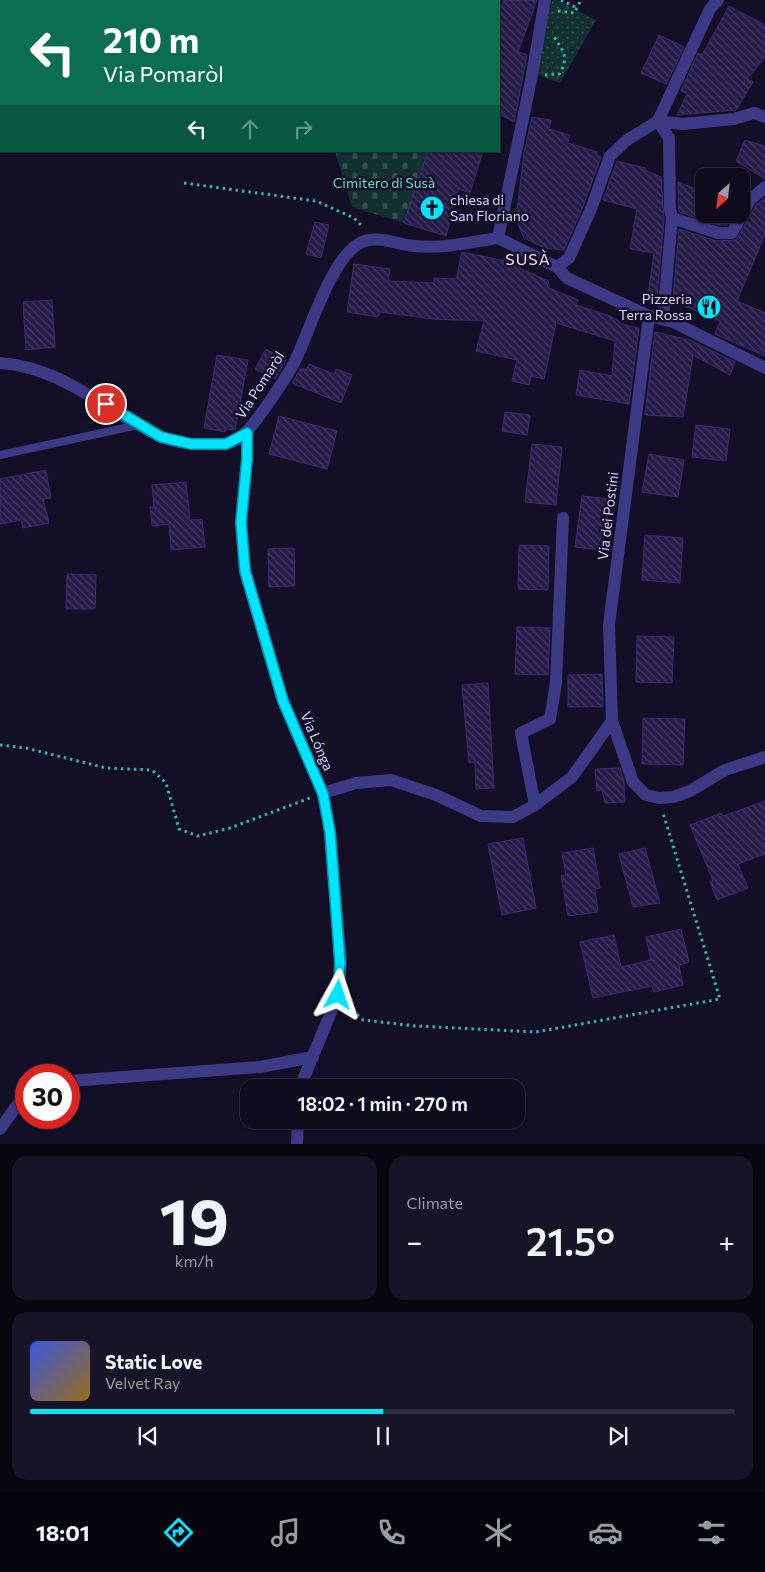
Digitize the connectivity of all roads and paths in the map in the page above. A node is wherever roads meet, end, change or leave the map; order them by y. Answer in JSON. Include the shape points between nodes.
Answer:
{"nodes":[{"id":1,"x":544,"y":0,"type":"edge"},
{"id":2,"x":561,"y":0,"type":"edge"},
{"id":3,"x":718,"y":0,"type":"edge"},
{"id":4,"x":580,"y":2,"type":"dead end"},
{"id":5,"x":577,"y":8,"type":"junction"},
{"id":6,"x":555,"y":15,"type":"dead end"},
{"id":7,"x":552,"y":34,"type":"dead end"},
{"id":8,"x":544,"y":75,"type":"dead end"},
{"id":9,"x":765,"y":117,"type":"edge"},
{"id":10,"x":658,"y":120,"type":"junction"},
{"id":11,"x":184,"y":183,"type":"dead end"},
{"id":12,"x":765,"y":187,"type":"edge"},
{"id":13,"x":672,"y":218,"type":"junction"},
{"id":14,"x":498,"y":238,"type":"junction"},
{"id":15,"x":375,"y":240,"type":"junction"},
{"id":16,"x":557,"y":267,"type":"junction"},
{"id":17,"x":649,"y":316,"type":"junction"},
{"id":18,"x":663,"y":319,"type":"junction"},
{"id":19,"x":0,"y":363,"type":"edge"},
{"id":20,"x":765,"y":368,"type":"edge"},
{"id":21,"x":140,"y":425,"type":"junction"},
{"id":22,"x":247,"y":433,"type":"junction"},
{"id":23,"x":0,"y":456,"type":"edge"},
{"id":24,"x":563,"y":518,"type":"dead end"},
{"id":25,"x":612,"y":721,"type":"junction"},
{"id":26,"x":0,"y":745,"type":"edge"},
{"id":27,"x":765,"y":757,"type":"edge"},
{"id":28,"x":323,"y":794,"type":"junction"},
{"id":29,"x":659,"y":798,"type":"junction"},
{"id":30,"x":535,"y":805,"type":"junction"},
{"id":31,"x":338,"y":995,"type":"junction"},
{"id":32,"x":313,"y":1057,"type":"junction"},
{"id":33,"x":303,"y":1079,"type":"edge"},
{"id":34,"x":80,"y":1080,"type":"edge"},
{"id":35,"x":15,"y":1109,"type":"edge"},
{"id":36,"x":298,"y":1129,"type":"edge"},
{"id":37,"x":0,"y":1130,"type":"edge"},
{"id":38,"x":298,"y":1144,"type":"edge"}],
"edges":[{"from":1,"to":14,"type":"street"},
{"from":2,"to":5,"type":"path"},
{"from":3,"to":10,"type":"street","via":[[710,9]]},
{"from":4,"to":5,"type":"path"},
{"from":5,"to":6,"type":"path","via":[[574,13],[561,10]]},
{"from":7,"to":8,"type":"path","via":[[566,60],[559,74]]},
{"from":9,"to":10,"type":"street","via":[[754,113],[734,120],[683,124]]},
{"from":10,"to":13,"type":"street","via":[[669,138]]},
{"from":10,"to":16,"type":"street","via":[[627,140],[610,156],[570,258]]},
{"from":11,"to":15,"type":"path","via":[[316,201],[354,218]]},
{"from":12,"to":13,"type":"street","via":[[750,200],[732,232],[718,233]]},
{"from":13,"to":18,"type":"street"},
{"from":14,"to":15,"type":"street","via":[[417,247]]},
{"from":14,"to":16,"type":"street"},
{"from":15,"to":22,"type":"street","name":"Via Pomaròl","via":[[361,242],[341,260],[280,388]]},
{"from":16,"to":17,"type":"street","via":[[567,278]]},
{"from":17,"to":18,"type":"street"},
{"from":17,"to":25,"type":"street","name":"Via dei Postini","via":[[609,625]]},
{"from":18,"to":20,"type":"street"},
{"from":19,"to":21,"type":"street","name":"Via Pomaròl","via":[[21,364],[73,384]]},
{"from":21,"to":22,"type":"street","name":"Via Pomaròl","via":[[161,437],[191,444],[226,444]]},
{"from":21,"to":23,"type":"lane"},
{"from":22,"to":28,"type":"street","name":"Via Lónga","via":[[241,522],[245,571],[283,701]]},
{"from":24,"to":30,"type":"street","via":[[556,683],[550,720],[521,733]]},
{"from":25,"to":29,"type":"street","name":"Via dei Postini","via":[[633,782],[646,795]]},
{"from":25,"to":30,"type":"street","via":[[572,777]]},
{"from":26,"to":28,"type":"path","via":[[26,748],[106,768],[152,770],[166,783],[179,829],[198,836],[230,828]]},
{"from":27,"to":29,"type":"street","via":[[725,770],[690,790]]},
{"from":28,"to":30,"type":"street","via":[[356,783],[391,780],[436,795],[481,816],[513,818]]},
{"from":28,"to":31,"type":"street","name":"Via Lónga","via":[[330,832],[340,963]]},
{"from":29,"to":31,"type":"path","via":[[720,1000],[536,1032],[363,1020]]},
{"from":31,"to":32,"type":"street","name":"Via Lónga"},
{"from":32,"to":33,"type":"street","name":"Via Lónga"},
{"from":32,"to":34,"type":"street","via":[[260,1067]]},
{"from":35,"to":37,"type":"street"},
{"from":36,"to":38,"type":"street"}]}
